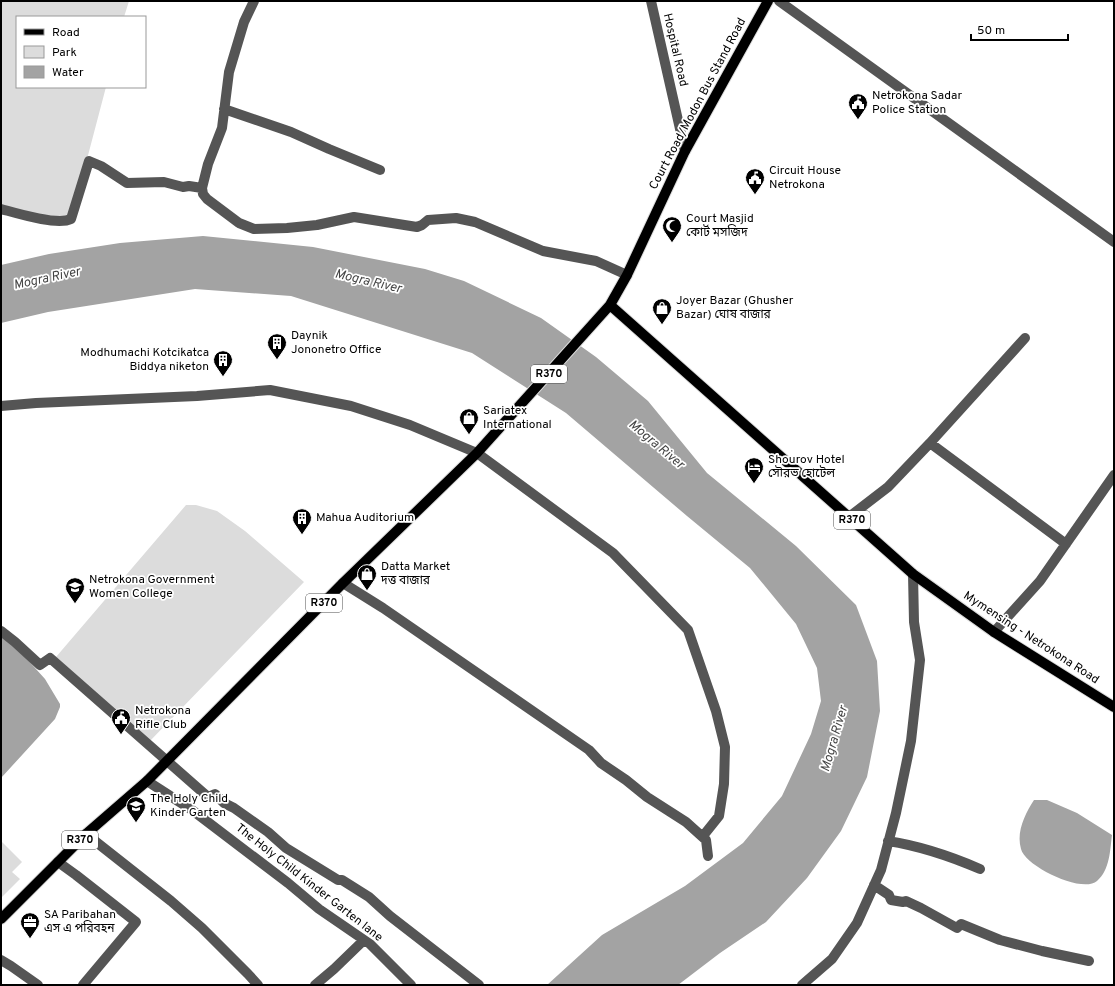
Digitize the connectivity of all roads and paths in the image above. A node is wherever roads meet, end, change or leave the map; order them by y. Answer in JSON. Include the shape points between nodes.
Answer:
{"nodes":[{"id":1,"x":254,"y":1,"type":"edge"},
{"id":2,"x":650,"y":1,"type":"edge"},
{"id":3,"x":768,"y":1,"type":"edge"},
{"id":4,"x":779,"y":1,"type":"edge"},
{"id":5,"x":224,"y":108,"type":"junction"},
{"id":6,"x":685,"y":151,"type":"junction"},
{"id":7,"x":380,"y":170,"type":"dead end"},
{"id":8,"x":202,"y":188,"type":"junction"},
{"id":9,"x":1,"y":209,"type":"edge"},
{"id":10,"x":1114,"y":242,"type":"edge"},
{"id":11,"x":627,"y":276,"type":"junction"},
{"id":12,"x":610,"y":305,"type":"junction"},
{"id":13,"x":1025,"y":338,"type":"dead end"},
{"id":14,"x":1,"y":406,"type":"edge"},
{"id":15,"x":930,"y":443,"type":"junction"},
{"id":16,"x":477,"y":453,"type":"junction"},
{"id":17,"x":1114,"y":475,"type":"edge"},
{"id":18,"x":849,"y":517,"type":"junction"},
{"id":19,"x":1066,"y":544,"type":"junction"},
{"id":20,"x":913,"y":574,"type":"junction"},
{"id":21,"x":343,"y":583,"type":"junction"},
{"id":22,"x":1,"y":631,"type":"edge"},
{"id":23,"x":994,"y":632,"type":"junction"},
{"id":24,"x":1114,"y":707,"type":"edge"},
{"id":25,"x":166,"y":760,"type":"junction"},
{"id":26,"x":148,"y":781,"type":"junction"},
{"id":27,"x":86,"y":834,"type":"junction"},
{"id":28,"x":703,"y":836,"type":"junction"},
{"id":29,"x":888,"y":841,"type":"junction"},
{"id":30,"x":708,"y":856,"type":"dead end"},
{"id":31,"x":58,"y":862,"type":"junction"},
{"id":32,"x":980,"y":868,"type":"dead end"},
{"id":33,"x":874,"y":885,"type":"junction"},
{"id":34,"x":1,"y":919,"type":"edge"},
{"id":35,"x":364,"y":940,"type":"junction"},
{"id":36,"x":1,"y":960,"type":"edge"},
{"id":37,"x":1089,"y":961,"type":"dead end"},
{"id":38,"x":38,"y":985,"type":"edge"},
{"id":39,"x":83,"y":985,"type":"edge"},
{"id":40,"x":258,"y":985,"type":"edge"},
{"id":41,"x":315,"y":985,"type":"edge"},
{"id":42,"x":411,"y":985,"type":"edge"},
{"id":43,"x":479,"y":985,"type":"edge"},
{"id":44,"x":802,"y":985,"type":"edge"}],
"edges":[{"from":1,"to":5,"type":"street","via":[[244,22],[229,72]]},
{"from":2,"to":6,"type":"street","name":"Hospital Road"},
{"from":3,"to":6,"type":"main road","name":"Court Road/Modon Bus Stand Road"},
{"from":4,"to":10,"type":"street"},
{"from":5,"to":7,"type":"street","via":[[291,132]]},
{"from":5,"to":8,"type":"street","via":[[222,128]]},
{"from":6,"to":11,"type":"main road","name":"Court Road/Modon Bus Stand Road"},
{"from":8,"to":9,"type":"street","via":[[164,182],[127,183],[89,161],[71,219],[60,222]]},
{"from":8,"to":11,"type":"street","via":[[203,194],[217,208],[238,223],[254,229],[317,225],[354,217],[417,227],[428,220],[456,218],[475,222],[543,251],[596,261]]},
{"from":11,"to":12,"type":"main road","name":"Court Road/Modon Bus Stand Road"},
{"from":12,"to":16,"type":"main road","number":"R370"},
{"from":12,"to":18,"type":"main road","name":"Mymensing - Netrokona Road","number":"R370"},
{"from":13,"to":15,"type":"street"},
{"from":14,"to":16,"type":"street","via":[[270,390],[351,406],[410,425]]},
{"from":15,"to":18,"type":"street","via":[[888,487]]},
{"from":15,"to":19,"type":"street"},
{"from":16,"to":21,"type":"main road","number":"R370"},
{"from":16,"to":28,"type":"street","via":[[613,553],[688,630],[716,711],[725,747],[724,784],[719,816]]},
{"from":17,"to":19,"type":"street"},
{"from":18,"to":20,"type":"main road","name":"Mymensing - Netrokona Road","number":"R370"},
{"from":19,"to":23,"type":"street","via":[[1040,581]]},
{"from":20,"to":23,"type":"main road","name":"Mymensing - Netrokona Road","number":"R370"},
{"from":20,"to":29,"type":"street","via":[[914,622],[920,660],[911,741]]},
{"from":21,"to":25,"type":"main road","number":"R370"},
{"from":21,"to":28,"type":"street","via":[[589,750],[601,763]]},
{"from":22,"to":25,"type":"street","via":[[40,665],[50,658]]},
{"from":23,"to":24,"type":"main road","name":"Mymensing - Netrokona Road","number":"R370"},
{"from":25,"to":26,"type":"main road","number":"R370"},
{"from":25,"to":43,"type":"street","via":[[208,797],[215,794],[286,848],[368,897]]},
{"from":26,"to":27,"type":"main road","number":"R370"},
{"from":26,"to":35,"type":"street","name":"The Holy Child Kinder Garten lane","via":[[192,810],[319,909]]},
{"from":27,"to":31,"type":"main road","number":"R370"},
{"from":27,"to":40,"type":"street","via":[[171,901]]},
{"from":28,"to":30,"type":"street"},
{"from":29,"to":32,"type":"street","via":[[932,851]]},
{"from":29,"to":33,"type":"street","via":[[881,870]]},
{"from":31,"to":34,"type":"main road","number":"R370"},
{"from":31,"to":39,"type":"street","via":[[136,922]]},
{"from":33,"to":37,"type":"street","via":[[890,895],[891,900],[906,901],[957,928],[961,924],[1000,940]]},
{"from":33,"to":44,"type":"street","via":[[857,923],[832,959]]},
{"from":35,"to":41,"type":"street"},
{"from":35,"to":42,"type":"street","name":"The Holy Child Kinder Garten lane"},
{"from":36,"to":38,"type":"street"}]}
